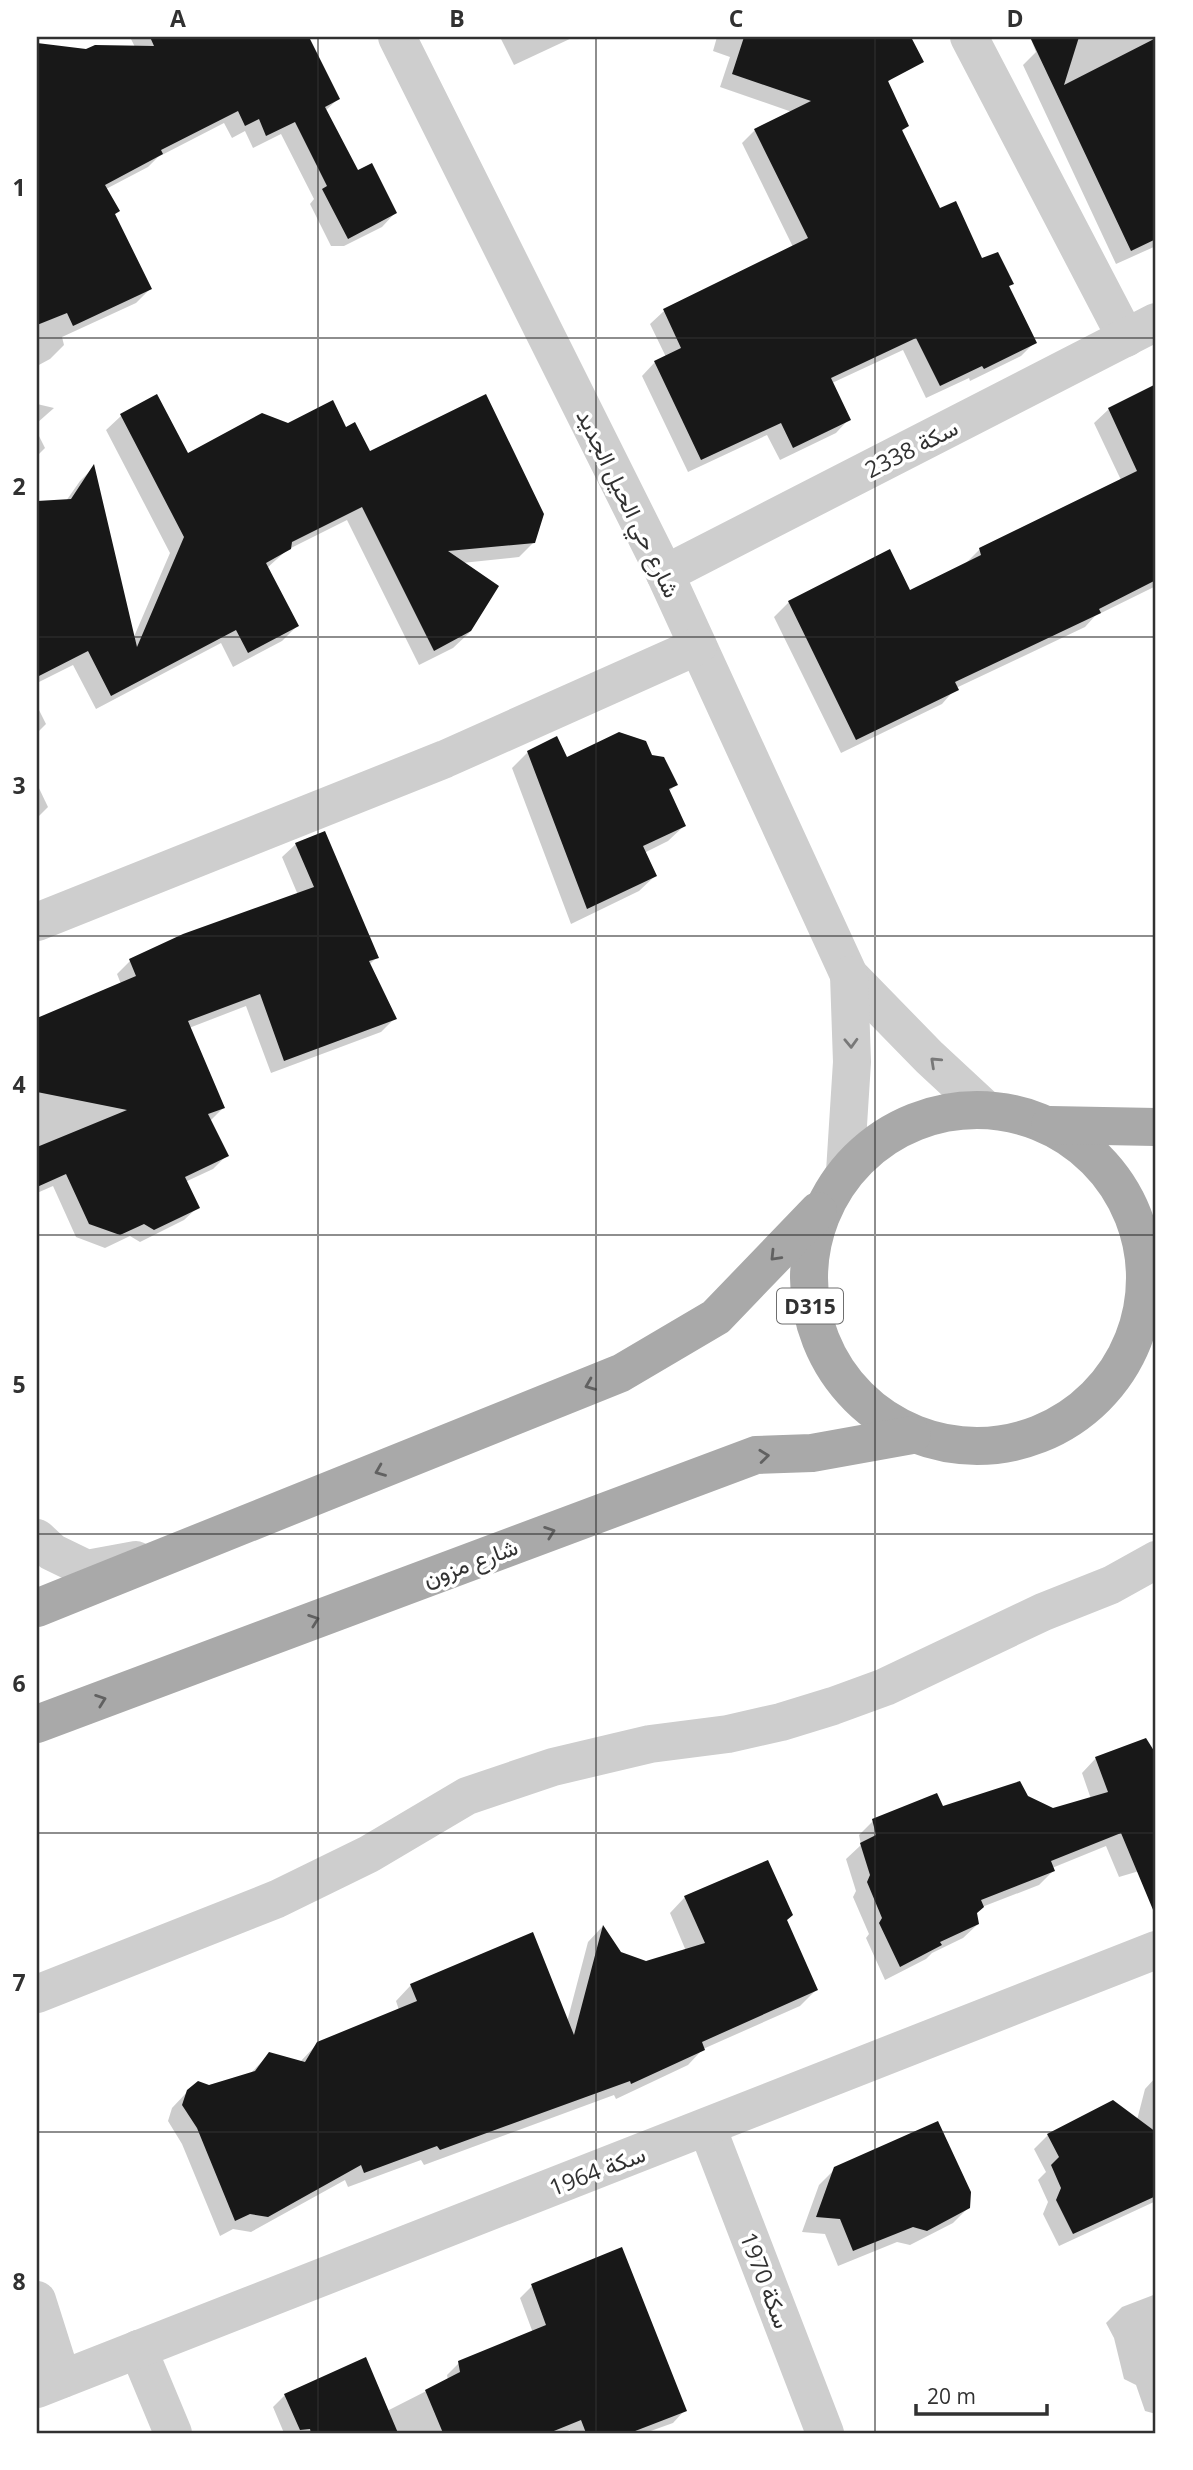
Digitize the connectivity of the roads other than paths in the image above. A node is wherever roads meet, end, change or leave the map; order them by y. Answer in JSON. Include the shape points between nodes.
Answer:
{"nodes":[{"id":1,"x":397,"y":37,"type":"edge"},
{"id":2,"x":969,"y":37,"type":"edge"},
{"id":3,"x":1141,"y":330,"type":"edge"},
{"id":4,"x":665,"y":574,"type":"junction"},
{"id":5,"x":698,"y":646,"type":"junction"},
{"id":6,"x":37,"y":922,"type":"edge"},
{"id":7,"x":849,"y":975,"type":"junction"},
{"id":8,"x":985,"y":1109,"type":"junction"},
{"id":9,"x":1050,"y":1125,"type":"junction"},
{"id":10,"x":1156,"y":1127,"type":"edge"},
{"id":11,"x":845,"y":1172,"type":"junction"},
{"id":12,"x":822,"y":1207,"type":"junction"},
{"id":13,"x":1142,"y":1346,"type":"edge"},
{"id":14,"x":912,"y":1435,"type":"junction"},
{"id":15,"x":37,"y":1538,"type":"edge"},
{"id":16,"x":186,"y":1550,"type":"junction"},
{"id":17,"x":1156,"y":1560,"type":"edge"},
{"id":18,"x":37,"y":1608,"type":"edge"},
{"id":19,"x":37,"y":1724,"type":"edge"},
{"id":20,"x":1156,"y":1951,"type":"edge"},
{"id":21,"x":37,"y":1994,"type":"edge"},
{"id":22,"x":706,"y":2127,"type":"junction"},
{"id":23,"x":37,"y":2300,"type":"edge"},
{"id":24,"x":138,"y":2349,"type":"junction"},
{"id":25,"x":50,"y":2384,"type":"edge"},
{"id":26,"x":173,"y":2433,"type":"edge"},
{"id":27,"x":825,"y":2433,"type":"edge"}],
"edges":[{"from":1,"to":4,"type":"street","name":"شارع حي الحيل الجديد"},
{"from":2,"to":3,"type":"street"},
{"from":3,"to":4,"type":"street","name":"سكة 2338"},
{"from":4,"to":5,"type":"street","name":"شارع حي الحيل الجديد"},
{"from":5,"to":6,"type":"street","via":[[445,759]]},
{"from":5,"to":7,"type":"street","name":"شارع حي الحيل الجديد"},
{"from":8,"to":7,"type":"street","name":"شارع حي الحيل الجديد","one_way":true},
{"from":7,"to":11,"type":"street","name":"شارع حي الحيل الجديد","one_way":true,"via":[[852,1062]]},
{"from":8,"to":9,"type":"main road","number":"D315"},
{"from":8,"to":11,"type":"main road","number":"D315","via":[[932,1114],[884,1136]]},
{"from":9,"to":10,"type":"main road","number":"D315"},
{"from":9,"to":13,"type":"main road","number":"D315","via":[[1095,1156],[1127,1199],[1144,1250]]},
{"from":11,"to":12,"type":"main road","number":"D315"},
{"from":12,"to":14,"type":"main road","number":"D315","via":[[807,1260],[811,1314],[831,1365],[865,1406]]},
{"from":12,"to":16,"type":"main road","number":"D315","one_way":true,"via":[[716,1317],[621,1373]]},
{"from":13,"to":14,"type":"main road","number":"D315","via":[[1098,1395],[1058,1426],[1011,1444],[961,1446]]},
{"from":19,"to":14,"type":"main road","name":"شارع مزون","number":"D315","one_way":true,"via":[[756,1455],[812,1453]]},
{"from":15,"to":16,"type":"street","via":[[52,1552],[87,1569]]},
{"from":16,"to":18,"type":"main road","number":"D315"},
{"from":17,"to":21,"type":"street","via":[[1111,1585],[833,1706],[728,1734],[650,1744],[553,1767],[467,1796],[369,1854],[277,1899]]},
{"from":20,"to":22,"type":"street","name":"سكة 1964"},
{"from":22,"to":24,"type":"street","name":"سكة 1964"},
{"from":22,"to":27,"type":"street","name":"سكة 1970"},
{"from":23,"to":25,"type":"street"},
{"from":24,"to":25,"type":"street","name":"سكة 1964"},
{"from":24,"to":26,"type":"street"}]}
